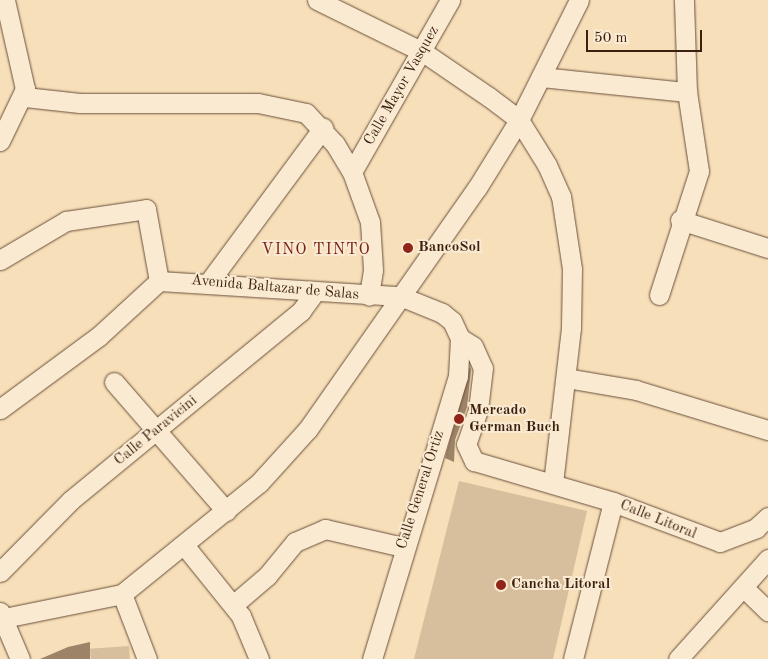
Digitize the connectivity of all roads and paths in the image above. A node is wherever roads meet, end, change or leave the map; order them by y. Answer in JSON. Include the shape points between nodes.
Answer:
{"nodes":[{"id":1,"x":5,"y":0,"type":"edge"},
{"id":2,"x":317,"y":0,"type":"edge"},
{"id":3,"x":450,"y":0,"type":"edge"},
{"id":4,"x":579,"y":0,"type":"edge"},
{"id":5,"x":684,"y":0,"type":"edge"},
{"id":6,"x":423,"y":52,"type":"junction"},
{"id":7,"x":540,"y":77,"type":"junction"},
{"id":8,"x":687,"y":92,"type":"junction"},
{"id":9,"x":25,"y":97,"type":"junction"},
{"id":10,"x":520,"y":120,"type":"junction"},
{"id":11,"x":323,"y":128,"type":"junction"},
{"id":12,"x":0,"y":141,"type":"edge"},
{"id":13,"x":352,"y":172,"type":"junction"},
{"id":14,"x":680,"y":220,"type":"junction"},
{"id":15,"x":768,"y":248,"type":"edge"},
{"id":16,"x":0,"y":260,"type":"edge"},
{"id":17,"x":159,"y":281,"type":"junction"},
{"id":18,"x":209,"y":282,"type":"junction"},
{"id":19,"x":314,"y":292,"type":"junction"},
{"id":20,"x":659,"y":295,"type":"dead end"},
{"id":21,"x":369,"y":296,"type":"junction"},
{"id":22,"x":400,"y":296,"type":"junction"},
{"id":23,"x":460,"y":338,"type":"junction"},
{"id":24,"x":566,"y":378,"type":"junction"},
{"id":25,"x":114,"y":382,"type":"dead end"},
{"id":26,"x":0,"y":409,"type":"edge"},
{"id":27,"x":768,"y":430,"type":"edge"},
{"id":28,"x":156,"y":432,"type":"junction"},
{"id":29,"x":553,"y":483,"type":"junction"},
{"id":30,"x":613,"y":502,"type":"junction"},
{"id":31,"x":226,"y":511,"type":"junction"},
{"id":32,"x":768,"y":517,"type":"edge"},
{"id":33,"x":184,"y":546,"type":"junction"},
{"id":34,"x":404,"y":547,"type":"junction"},
{"id":35,"x":768,"y":559,"type":"edge"},
{"id":36,"x":0,"y":572,"type":"edge"},
{"id":37,"x":743,"y":587,"type":"junction"},
{"id":38,"x":122,"y":594,"type":"junction"},
{"id":39,"x":233,"y":605,"type":"junction"},
{"id":40,"x":768,"y":611,"type":"edge"},
{"id":41,"x":2,"y":615,"type":"edge"},
{"id":42,"x":20,"y":659,"type":"edge"},
{"id":43,"x":148,"y":659,"type":"edge"},
{"id":44,"x":259,"y":659,"type":"edge"},
{"id":45,"x":372,"y":659,"type":"edge"},
{"id":46,"x":573,"y":659,"type":"edge"},
{"id":47,"x":678,"y":659,"type":"edge"}],
"edges":[{"from":1,"to":9,"type":"street"},
{"from":2,"to":6,"type":"street"},
{"from":3,"to":6,"type":"street","name":"Calle Mayor Vasquez"},
{"from":4,"to":7,"type":"street"},
{"from":5,"to":8,"type":"street"},
{"from":6,"to":10,"type":"street"},
{"from":6,"to":13,"type":"street","name":"Calle Mayor Vasquez"},
{"from":7,"to":8,"type":"street"},
{"from":7,"to":10,"type":"street"},
{"from":8,"to":14,"type":"street","via":[[699,171]]},
{"from":9,"to":11,"type":"street","name":"Avenida Baltazar de Salas","via":[[80,103],[194,100],[280,105],[306,113]]},
{"from":9,"to":12,"type":"street"},
{"from":10,"to":22,"type":"street"},
{"from":10,"to":24,"type":"street","via":[[561,196],[572,269]]},
{"from":11,"to":13,"type":"street","name":"Avenida Baltazar de Salas"},
{"from":11,"to":18,"type":"street"},
{"from":13,"to":21,"type":"street","name":"Avenida Baltazar de Salas","via":[[370,222],[373,270]]},
{"from":14,"to":15,"type":"street"},
{"from":14,"to":20,"type":"street"},
{"from":16,"to":17,"type":"street","via":[[66,221],[146,209]]},
{"from":17,"to":18,"type":"street","name":"Avenida Baltazar de Salas"},
{"from":17,"to":26,"type":"street","via":[[99,336]]},
{"from":18,"to":19,"type":"street","name":"Avenida Baltazar de Salas"},
{"from":19,"to":21,"type":"street","name":"Avenida Baltazar de Salas"},
{"from":19,"to":28,"type":"street","name":"Calle Paravicini","via":[[300,312]]},
{"from":21,"to":22,"type":"street"},
{"from":22,"to":23,"type":"street","via":[[442,313],[452,321]]},
{"from":22,"to":31,"type":"street","via":[[308,429],[259,483]]},
{"from":23,"to":29,"type":"street","via":[[479,354],[483,368],[478,410],[466,444],[469,457]]},
{"from":23,"to":34,"type":"street","name":"Calle General Ortiz","via":[[458,376]]},
{"from":24,"to":27,"type":"street","via":[[636,390]]},
{"from":24,"to":29,"type":"street"},
{"from":25,"to":28,"type":"street"},
{"from":28,"to":31,"type":"street"},
{"from":28,"to":36,"type":"street","name":"Calle Paravicini","via":[[71,500]]},
{"from":29,"to":30,"type":"street"},
{"from":30,"to":32,"type":"street","name":"Calle Litoral","via":[[720,542],[756,528]]},
{"from":30,"to":46,"type":"street","name":"Calle Litoral"},
{"from":31,"to":33,"type":"street"},
{"from":33,"to":38,"type":"street"},
{"from":33,"to":39,"type":"street"},
{"from":34,"to":39,"type":"street","via":[[325,529],[295,542],[267,576]]},
{"from":34,"to":45,"type":"street","name":"Calle General Ortiz"},
{"from":35,"to":37,"type":"street"},
{"from":37,"to":40,"type":"street"},
{"from":37,"to":47,"type":"street"},
{"from":38,"to":41,"type":"street"},
{"from":38,"to":43,"type":"street"},
{"from":39,"to":44,"type":"street","via":[[253,637]]},
{"from":41,"to":42,"type":"street"}]}
